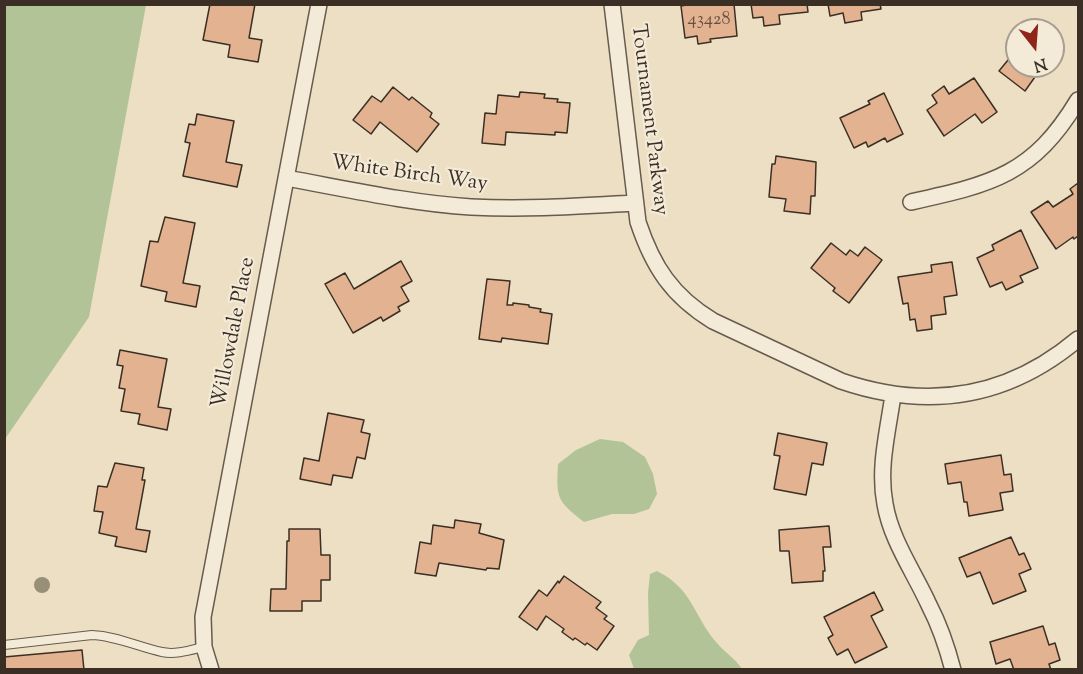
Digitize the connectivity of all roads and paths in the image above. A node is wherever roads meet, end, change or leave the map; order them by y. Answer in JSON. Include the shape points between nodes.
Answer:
{"nodes":[{"id":1,"x":319,"y":4,"type":"edge"},
{"id":2,"x":612,"y":4,"type":"edge"},
{"id":3,"x":1078,"y":100,"type":"edge"},
{"id":4,"x":286,"y":178,"type":"junction"},
{"id":5,"x":911,"y":202,"type":"dead end"},
{"id":6,"x":635,"y":203,"type":"junction"},
{"id":7,"x":1078,"y":339,"type":"edge"},
{"id":8,"x":893,"y":395,"type":"junction"},
{"id":9,"x":4,"y":645,"type":"edge"},
{"id":10,"x":204,"y":647,"type":"junction"},
{"id":11,"x":211,"y":669,"type":"edge"},
{"id":12,"x":953,"y":669,"type":"edge"}],
"edges":[{"from":1,"to":4,"type":"street","name":"Willowdale Place"},
{"from":2,"to":6,"type":"street","name":"Tournament Parkway"},
{"from":3,"to":5,"type":"street","via":[[1064,124],[1023,164],[973,188]]},
{"from":4,"to":6,"type":"street","name":"White Birch Way","via":[[413,201],[471,207]]},
{"from":4,"to":10,"type":"street","name":"Willowdale Place","via":[[203,617]]},
{"from":6,"to":8,"type":"street","name":"Tournament Parkway","via":[[647,249],[660,272],[696,310],[842,381]]},
{"from":7,"to":8,"type":"street","name":"Tournament Parkway","via":[[1033,371],[975,393],[941,397]]},
{"from":8,"to":12,"type":"street","via":[[882,477],[885,505],[893,532],[942,633]]},
{"from":9,"to":10,"type":"lane","via":[[92,635],[164,653]]},
{"from":10,"to":11,"type":"street","name":"Willowdale Place"}]}
